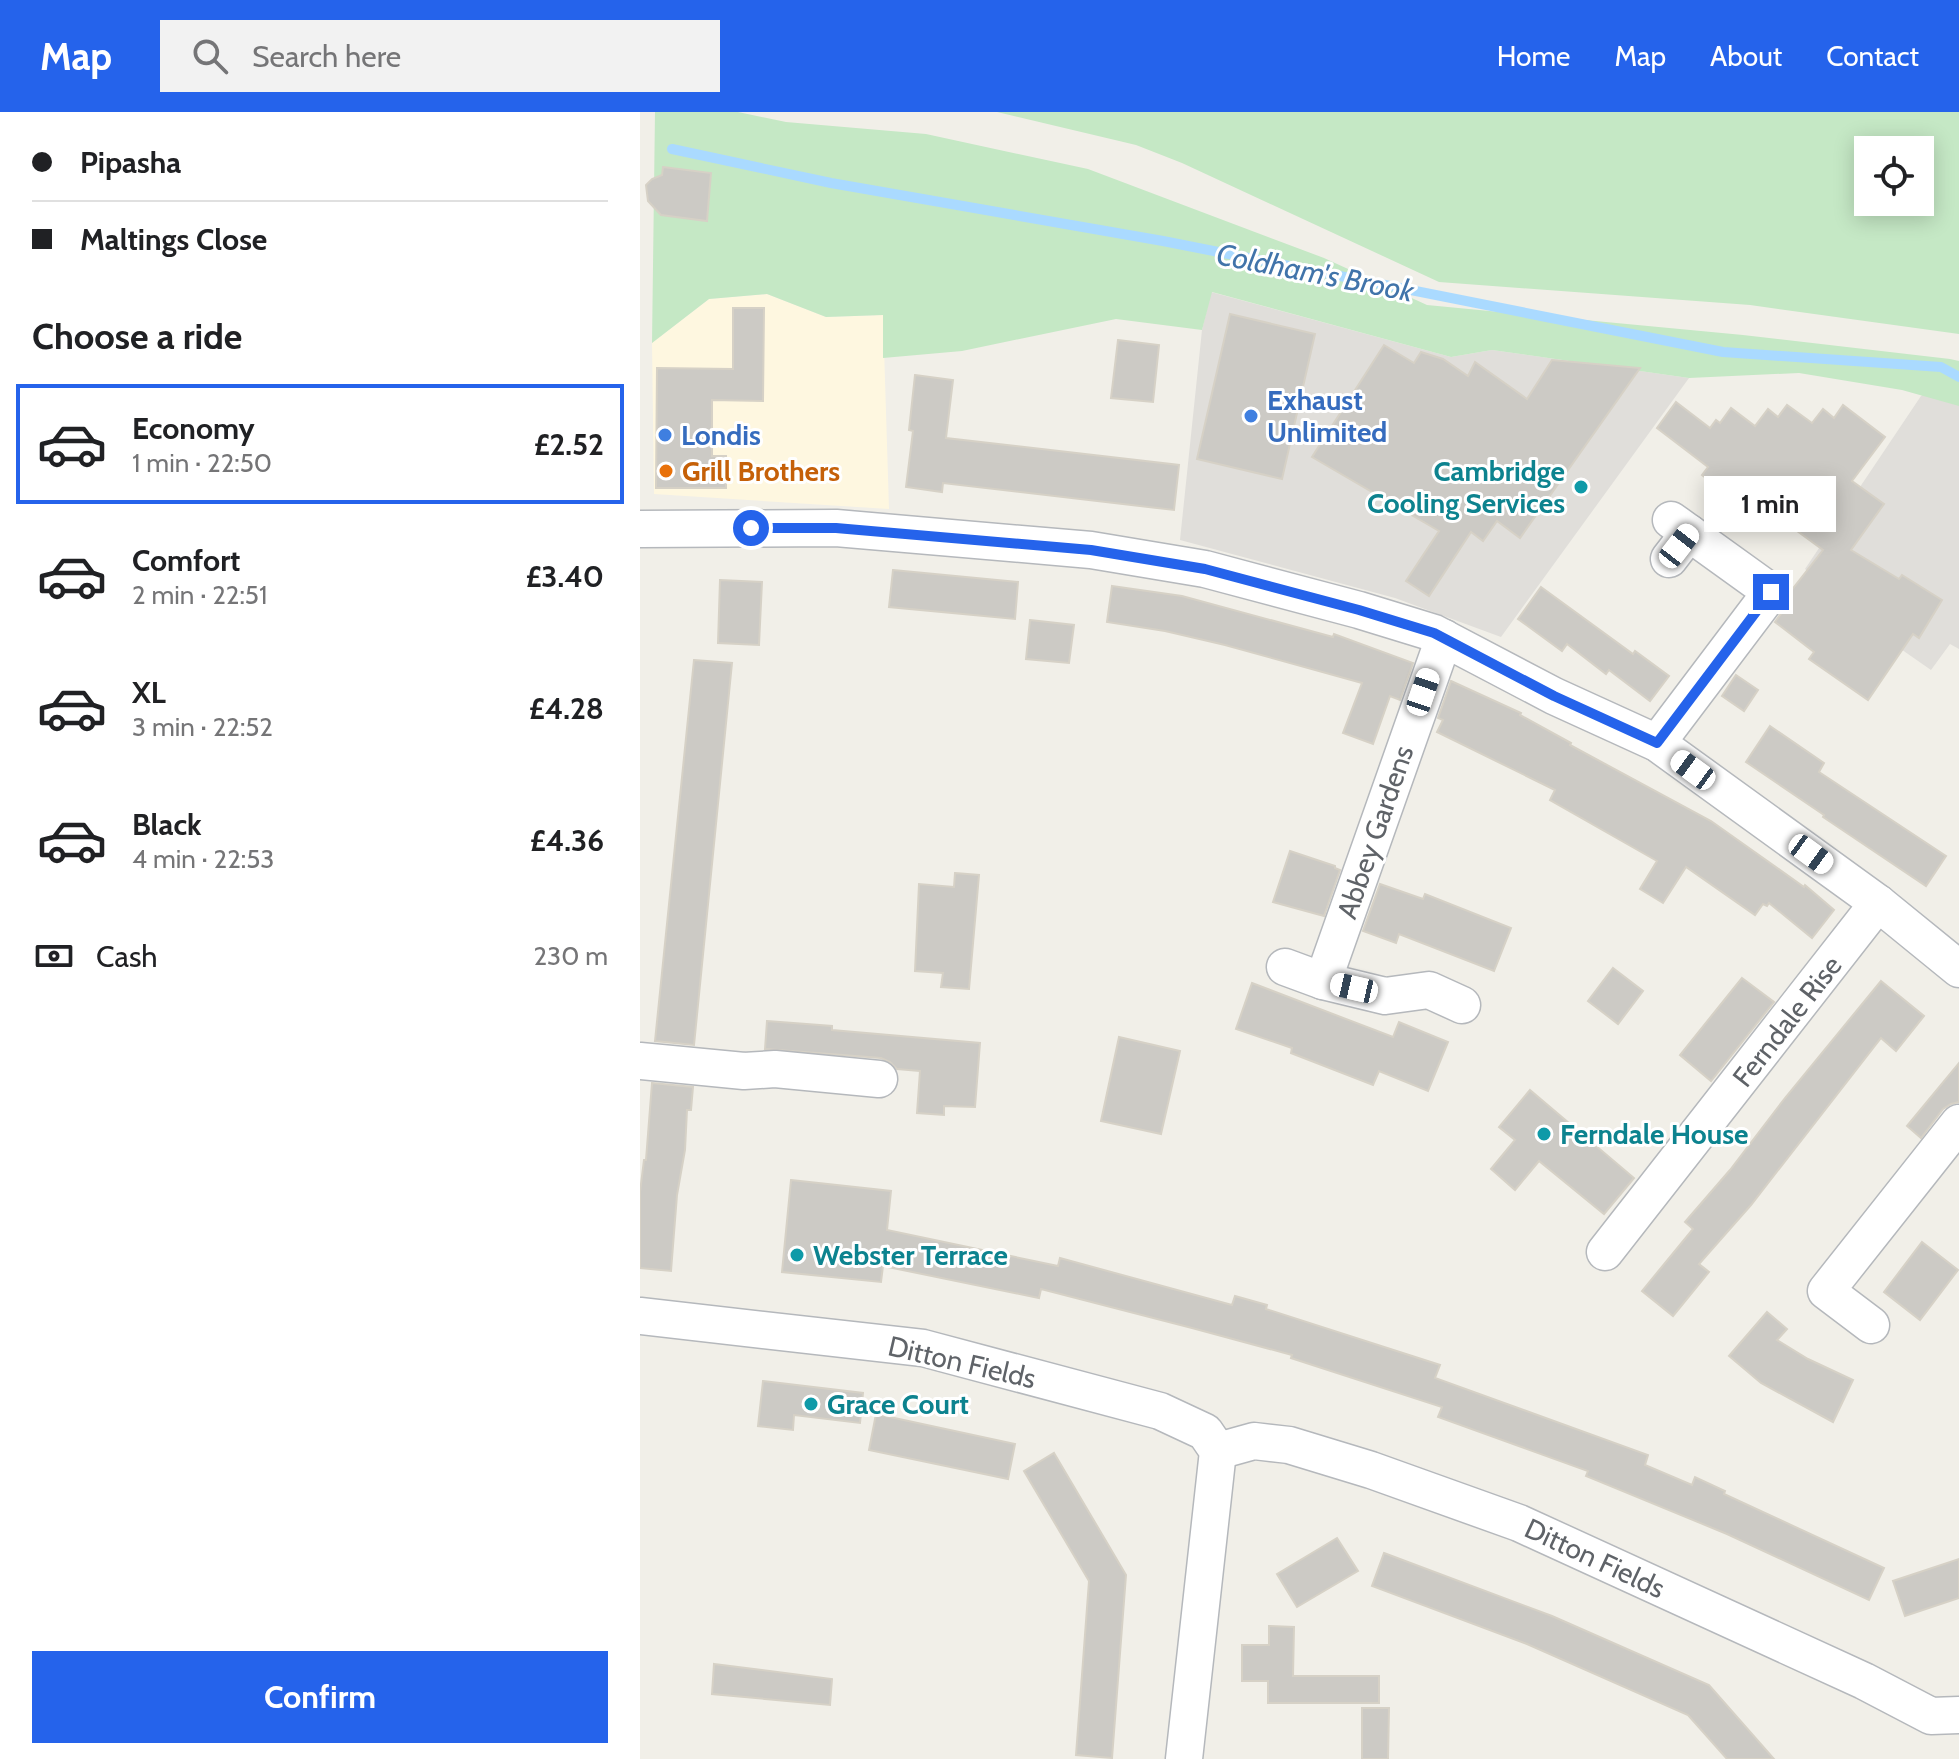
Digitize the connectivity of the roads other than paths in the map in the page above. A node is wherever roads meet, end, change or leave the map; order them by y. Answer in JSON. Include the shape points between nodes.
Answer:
{"nodes":[{"id":1,"x":640,"y":529,"type":"edge"},
{"id":2,"x":1677,"y":538,"type":"dead end"},
{"id":3,"x":1444,"y":638,"type":"junction"},
{"id":4,"x":1657,"y":743,"type":"junction"},
{"id":5,"x":1878,"y":903,"type":"junction"},
{"id":6,"x":1285,"y":967,"type":"dead end"},
{"id":7,"x":1959,"y":969,"type":"edge"},
{"id":8,"x":1323,"y":981,"type":"junction"},
{"id":9,"x":1462,"y":1005,"type":"dead end"},
{"id":10,"x":640,"y":1061,"type":"edge"},
{"id":11,"x":856,"y":1087,"type":"dead end"},
{"id":12,"x":1959,"y":1123,"type":"edge"},
{"id":13,"x":1605,"y":1252,"type":"dead end"},
{"id":14,"x":640,"y":1316,"type":"edge"},
{"id":15,"x":1871,"y":1325,"type":"dead end"},
{"id":16,"x":1218,"y":1451,"type":"junction"},
{"id":17,"x":1959,"y":1715,"type":"edge"},
{"id":18,"x":1184,"y":1759,"type":"edge"}],
"edges":[{"from":1,"to":3,"type":"street","via":[[836,528],[1091,550],[1205,569]]},
{"from":2,"to":4,"type":"street","via":[[1771,592]]},
{"from":3,"to":4,"type":"street"},
{"from":3,"to":8,"type":"street","name":"Abbey Gardens"},
{"from":4,"to":5,"type":"street"},
{"from":5,"to":7,"type":"street"},
{"from":5,"to":13,"type":"street","name":"Ferndale Rise"},
{"from":6,"to":8,"type":"street"},
{"from":8,"to":9,"type":"street","via":[[1385,996],[1429,990]]},
{"from":10,"to":11,"type":"street","via":[[775,1069]]},
{"from":12,"to":15,"type":"street","via":[[1826,1291]]},
{"from":14,"to":16,"type":"street","name":"Ditton Fields","via":[[923,1348],[1160,1411],[1205,1432]]},
{"from":16,"to":17,"type":"street","name":"Ditton Fields","via":[[1254,1441],[1289,1445],[1371,1470],[1519,1523],[1931,1716]]},
{"from":16,"to":18,"type":"street"}]}
